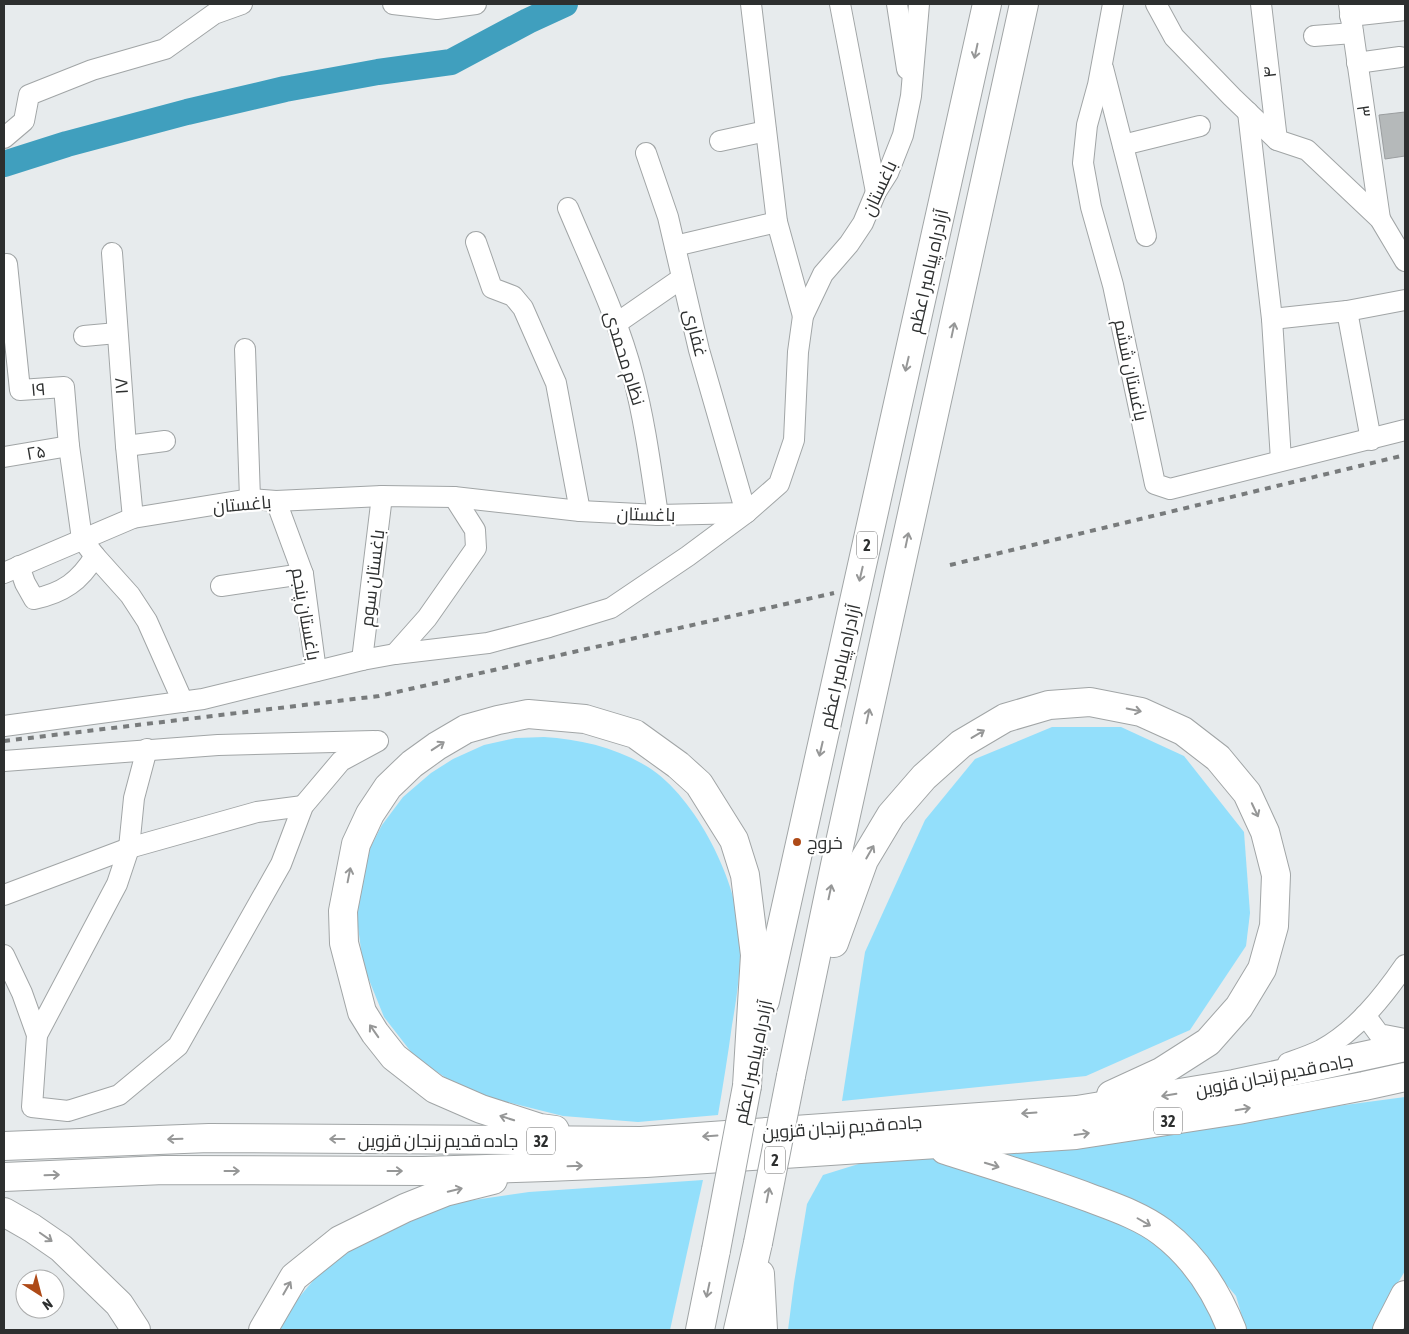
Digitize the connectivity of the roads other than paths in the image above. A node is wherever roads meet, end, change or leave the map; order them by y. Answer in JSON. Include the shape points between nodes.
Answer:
{"nodes":[{"id":1,"x":242,"y":4,"type":"edge"},
{"id":2,"x":393,"y":4,"type":"edge"},
{"id":3,"x":476,"y":4,"type":"edge"},
{"id":4,"x":750,"y":4,"type":"edge"},
{"id":5,"x":840,"y":4,"type":"edge"},
{"id":6,"x":897,"y":4,"type":"edge"},
{"id":7,"x":919,"y":4,"type":"edge"},
{"id":8,"x":987,"y":4,"type":"edge"},
{"id":9,"x":1024,"y":4,"type":"edge"},
{"id":10,"x":1112,"y":4,"type":"edge"},
{"id":11,"x":1156,"y":4,"type":"edge"},
{"id":12,"x":1261,"y":4,"type":"edge"},
{"id":13,"x":1392,"y":9,"type":"edge"},
{"id":14,"x":1351,"y":18,"type":"edge"},
{"id":15,"x":1314,"y":36,"type":"dead end"},
{"id":16,"x":1400,"y":57,"type":"dead end"},
{"id":17,"x":1102,"y":63,"type":"junction"},
{"id":18,"x":1357,"y":63,"type":"junction"},
{"id":19,"x":911,"y":96,"type":"junction"},
{"id":20,"x":1248,"y":112,"type":"junction"},
{"id":21,"x":1200,"y":126,"type":"dead end"},
{"id":22,"x":766,"y":131,"type":"junction"},
{"id":23,"x":4,"y":138,"type":"edge"},
{"id":24,"x":1277,"y":140,"type":"junction"},
{"id":25,"x":720,"y":141,"type":"dead end"},
{"id":26,"x":1123,"y":145,"type":"junction"},
{"id":27,"x":646,"y":153,"type":"dead end"},
{"id":28,"x":876,"y":192,"type":"junction"},
{"id":29,"x":568,"y":208,"type":"dead end"},
{"id":30,"x":1380,"y":219,"type":"junction"},
{"id":31,"x":777,"y":222,"type":"junction"},
{"id":32,"x":1146,"y":236,"type":"dead end"},
{"id":33,"x":476,"y":242,"type":"dead end"},
{"id":34,"x":675,"y":246,"type":"junction"},
{"id":35,"x":112,"y":253,"type":"dead end"},
{"id":36,"x":1405,"y":262,"type":"edge"},
{"id":37,"x":7,"y":264,"type":"dead end"},
{"id":38,"x":682,"y":278,"type":"junction"},
{"id":39,"x":1405,"y":300,"type":"edge"},
{"id":40,"x":1347,"y":311,"type":"junction"},
{"id":41,"x":803,"y":316,"type":"junction"},
{"id":42,"x":1272,"y":319,"type":"junction"},
{"id":43,"x":617,"y":323,"type":"junction"},
{"id":44,"x":117,"y":333,"type":"junction"},
{"id":45,"x":84,"y":336,"type":"dead end"},
{"id":46,"x":244,"y":349,"type":"dead end"},
{"id":47,"x":1405,"y":430,"type":"edge"},
{"id":48,"x":1371,"y":440,"type":"junction"},
{"id":49,"x":165,"y":441,"type":"dead end"},
{"id":50,"x":69,"y":446,"type":"junction"},
{"id":51,"x":126,"y":446,"type":"junction"},
{"id":52,"x":4,"y":457,"type":"edge"},
{"id":53,"x":1281,"y":460,"type":"junction"},
{"id":54,"x":382,"y":496,"type":"junction"},
{"id":55,"x":454,"y":497,"type":"junction"},
{"id":56,"x":250,"y":499,"type":"junction"},
{"id":57,"x":276,"y":501,"type":"junction"},
{"id":58,"x":580,"y":512,"type":"junction"},
{"id":59,"x":746,"y":513,"type":"junction"},
{"id":60,"x":658,"y":516,"type":"junction"},
{"id":61,"x":133,"y":518,"type":"junction"},
{"id":62,"x":82,"y":539,"type":"junction"},
{"id":63,"x":95,"y":556,"type":"junction"},
{"id":64,"x":12,"y":569,"type":"edge"},
{"id":65,"x":303,"y":574,"type":"junction"},
{"id":66,"x":222,"y":586,"type":"dead end"},
{"id":67,"x":395,"y":654,"type":"junction"},
{"id":68,"x":362,"y":660,"type":"junction"},
{"id":69,"x":316,"y":671,"type":"junction"},
{"id":70,"x":183,"y":702,"type":"junction"},
{"id":71,"x":4,"y":726,"type":"edge"},
{"id":72,"x":147,"y":750,"type":"junction"},
{"id":73,"x":4,"y":761,"type":"edge"},
{"id":74,"x":302,"y":806,"type":"junction"},
{"id":75,"x":129,"y":848,"type":"junction"},
{"id":76,"x":4,"y":895,"type":"edge"},
{"id":77,"x":4,"y":955,"type":"edge"},
{"id":78,"x":1405,"y":965,"type":"edge"},
{"id":79,"x":1365,"y":1015,"type":"junction"},
{"id":80,"x":37,"y":1035,"type":"junction"},
{"id":81,"x":1405,"y":1039,"type":"edge"},
{"id":82,"x":798,"y":1045,"type":"junction"},
{"id":83,"x":1405,"y":1047,"type":"edge"},
{"id":84,"x":1405,"y":1077,"type":"edge"},
{"id":85,"x":1234,"y":1084,"type":"junction"},
{"id":86,"x":747,"y":1086,"type":"junction"},
{"id":87,"x":1078,"y":1110,"type":"junction"},
{"id":88,"x":641,"y":1141,"type":"junction"},
{"id":89,"x":929,"y":1145,"type":"junction"},
{"id":90,"x":4,"y":1146,"type":"edge"},
{"id":91,"x":547,"y":1167,"type":"junction"},
{"id":92,"x":4,"y":1177,"type":"edge"},
{"id":93,"x":4,"y":1212,"type":"edge"},
{"id":94,"x":758,"y":1243,"type":"junction"},
{"id":95,"x":1405,"y":1295,"type":"edge"},
{"id":96,"x":136,"y":1330,"type":"edge"},
{"id":97,"x":263,"y":1330,"type":"edge"},
{"id":98,"x":700,"y":1330,"type":"edge"},
{"id":99,"x":738,"y":1330,"type":"edge"},
{"id":100,"x":763,"y":1330,"type":"edge"},
{"id":101,"x":1232,"y":1330,"type":"edge"},
{"id":102,"x":1386,"y":1330,"type":"edge"}],
"edges":[{"from":1,"to":23,"type":"street","via":[[214,14],[165,49],[92,70],[29,95],[24,121]]},
{"from":2,"to":3,"type":"street","via":[[437,9]]},
{"from":4,"to":22,"type":"street"},
{"from":5,"to":28,"type":"street"},
{"from":6,"to":19,"type":"street"},
{"from":7,"to":19,"type":"street","name":"باغستان"},
{"from":8,"to":86,"type":"highway","name":"آزادراه پیامبر اعظم","number":"2","one_way":true},
{"from":82,"to":9,"type":"highway","name":"آزادراه پیامبر اعظم","number":"2","one_way":true},
{"from":10,"to":17,"type":"street","name":"باغستان ششم"},
{"from":11,"to":20,"type":"street","via":[[1174,37]]},
{"from":12,"to":24,"type":"street","name":"۴"},
{"from":13,"to":14,"type":"street"},
{"from":14,"to":15,"type":"street"},
{"from":14,"to":18,"type":"street","name":"۳"},
{"from":16,"to":18,"type":"street"},
{"from":17,"to":26,"type":"street"},
{"from":17,"to":53,"type":"street","name":"باغستان ششم","via":[[1087,126],[1083,163],[1091,207],[1113,284],[1155,484],[1170,488]]},
{"from":18,"to":30,"type":"street","name":"۳"},
{"from":19,"to":28,"type":"street","name":"باغستان","via":[[903,135],[888,173]]},
{"from":20,"to":24,"type":"street"},
{"from":20,"to":42,"type":"street"},
{"from":21,"to":26,"type":"street"},
{"from":22,"to":25,"type":"street"},
{"from":22,"to":31,"type":"street"},
{"from":24,"to":30,"type":"street","via":[[1307,150]]},
{"from":26,"to":32,"type":"street"},
{"from":27,"to":34,"type":"street","name":"غفاری"},
{"from":28,"to":41,"type":"street","name":"باغستان","via":[[864,223],[823,274]]},
{"from":29,"to":43,"type":"street","name":"نظام محمدی"},
{"from":30,"to":36,"type":"street"},
{"from":31,"to":34,"type":"street"},
{"from":31,"to":41,"type":"street"},
{"from":33,"to":58,"type":"street","via":[[492,288],[513,296],[523,308],[556,383]]},
{"from":34,"to":38,"type":"street","name":"غفاری"},
{"from":35,"to":44,"type":"street","name":"۱۷"},
{"from":37,"to":50,"type":"street","name":"۱۹","via":[[20,390],[64,386]]},
{"from":38,"to":43,"type":"street"},
{"from":38,"to":59,"type":"street","name":"غفاری","via":[[699,350]]},
{"from":39,"to":40,"type":"street"},
{"from":40,"to":42,"type":"street"},
{"from":40,"to":48,"type":"street"},
{"from":41,"to":59,"type":"street","name":"باغستان","via":[[794,440],[779,484]]},
{"from":42,"to":53,"type":"street"},
{"from":43,"to":60,"type":"street","name":"نظام محمدی","via":[[644,424]]},
{"from":44,"to":45,"type":"street"},
{"from":44,"to":51,"type":"street","name":"۱۷"},
{"from":46,"to":56,"type":"street"},
{"from":47,"to":48,"type":"street","name":"باغستان ششم"},
{"from":48,"to":53,"type":"street","name":"باغستان ششم"},
{"from":49,"to":51,"type":"street"},
{"from":50,"to":52,"type":"street","name":"۲۵"},
{"from":50,"to":62,"type":"street"},
{"from":51,"to":61,"type":"street","name":"۱۷"},
{"from":54,"to":55,"type":"street","name":"باغستان"},
{"from":54,"to":57,"type":"street","name":"باغستان"},
{"from":54,"to":68,"type":"street","name":"باغستان سوم"},
{"from":55,"to":58,"type":"street","name":"باغستان"},
{"from":55,"to":67,"type":"street","via":[[475,530],[476,548],[427,618]]},
{"from":56,"to":57,"type":"street","name":"باغستان"},
{"from":56,"to":61,"type":"street","name":"باغستان"},
{"from":57,"to":65,"type":"street","name":"باغستان پنجم"},
{"from":58,"to":60,"type":"street","name":"باغستان"},
{"from":59,"to":60,"type":"street","name":"باغستان"},
{"from":59,"to":67,"type":"street","via":[[610,608],[488,643]]},
{"from":61,"to":62,"type":"street","name":"باغستان"},
{"from":62,"to":63,"type":"street"},
{"from":62,"to":64,"type":"street","name":"باغستان"},
{"from":63,"to":64,"type":"street","via":[[85,573],[75,581],[50,596],[34,599]]},
{"from":63,"to":70,"type":"street","via":[[130,595],[147,620]]},
{"from":65,"to":66,"type":"street"},
{"from":65,"to":69,"type":"street","name":"باغستان پنجم"},
{"from":67,"to":68,"type":"street"},
{"from":68,"to":69,"type":"street"},
{"from":69,"to":70,"type":"street"},
{"from":70,"to":71,"type":"street"},
{"from":72,"to":73,"type":"street"},
{"from":72,"to":74,"type":"street","via":[[378,741],[341,761]]},
{"from":72,"to":75,"type":"street","via":[[134,798]]},
{"from":74,"to":75,"type":"street","via":[[257,812]]},
{"from":74,"to":80,"type":"street","via":[[281,864],[178,1046],[119,1095],[68,1111],[32,1107]]},
{"from":75,"to":76,"type":"street"},
{"from":75,"to":80,"type":"street","via":[[117,884]]},
{"from":77,"to":80,"type":"street"},
{"from":78,"to":79,"type":"street","via":[[1384,997]]},
{"from":79,"to":81,"type":"street","via":[[1379,1034]]},
{"from":79,"to":85,"type":"street","via":[[1322,1050]]},
{"from":82,"to":87,"type":"highway","one_way":true,"via":[[864,860],[891,815],[924,776],[960,744],[1014,715],[1049,705],[1090,702],[1141,712],[1183,731],[1218,758],[1247,793],[1265,832],[1276,875],[1274,926],[1262,969],[1239,1007],[1208,1042],[1161,1072]]},
{"from":94,"to":82,"type":"highway","name":"آزادراه پیامبر اعظم","number":"2","one_way":true,"bridge":true},
{"from":83,"to":85,"type":"highway","name":"جاده قدیم زنجان قزوین","number":"32"},
{"from":89,"to":84,"type":"highway","name":"جاده قدیم زنجان قزوین","number":"32","one_way":true,"via":[[1076,1135],[1238,1110]]},
{"from":85,"to":87,"type":"highway","name":"جاده قدیم زنجان قزوین","number":"32","one_way":true},
{"from":88,"to":86,"type":"highway","one_way":true,"via":[[540,1128],[481,1109],[435,1089],[394,1056],[362,1012],[344,943],[342,911],[356,844],[388,787],[412,764],[466,729],[528,714],[585,719],[635,734],[699,784],[734,840],[744,875],[755,955]]},
{"from":86,"to":98,"type":"highway","name":"آزادراه پیامبر اعظم","number":"2","one_way":true,"bridge":true},
{"from":87,"to":88,"type":"highway","name":"جاده قدیم زنجان قزوین","number":"32","one_way":true},
{"from":88,"to":90,"type":"highway","name":"جاده قدیم زنجان قزوین","number":"32","one_way":true,"via":[[209,1138]]},
{"from":91,"to":89,"type":"highway","name":"جاده قدیم زنجان قزوین","number":"32","one_way":true},
{"from":89,"to":101,"type":"highway","one_way":true,"via":[[1046,1181],[1124,1211],[1162,1232],[1190,1258],[1209,1282]]},
{"from":92,"to":91,"type":"highway","name":"جاده قدیم زنجان قزوین","number":"32","one_way":true,"via":[[164,1170],[423,1171]]},
{"from":97,"to":91,"type":"highway","one_way":true,"via":[[294,1277],[340,1240],[445,1192]]},
{"from":93,"to":96,"type":"highway","one_way":true,"via":[[61,1248],[119,1304]]},
{"from":94,"to":99,"type":"highway","name":"آزادراه پیامبر اعظم","number":"2"},
{"from":94,"to":100,"type":"highway"},
{"from":95,"to":102,"type":"highway"}]}
